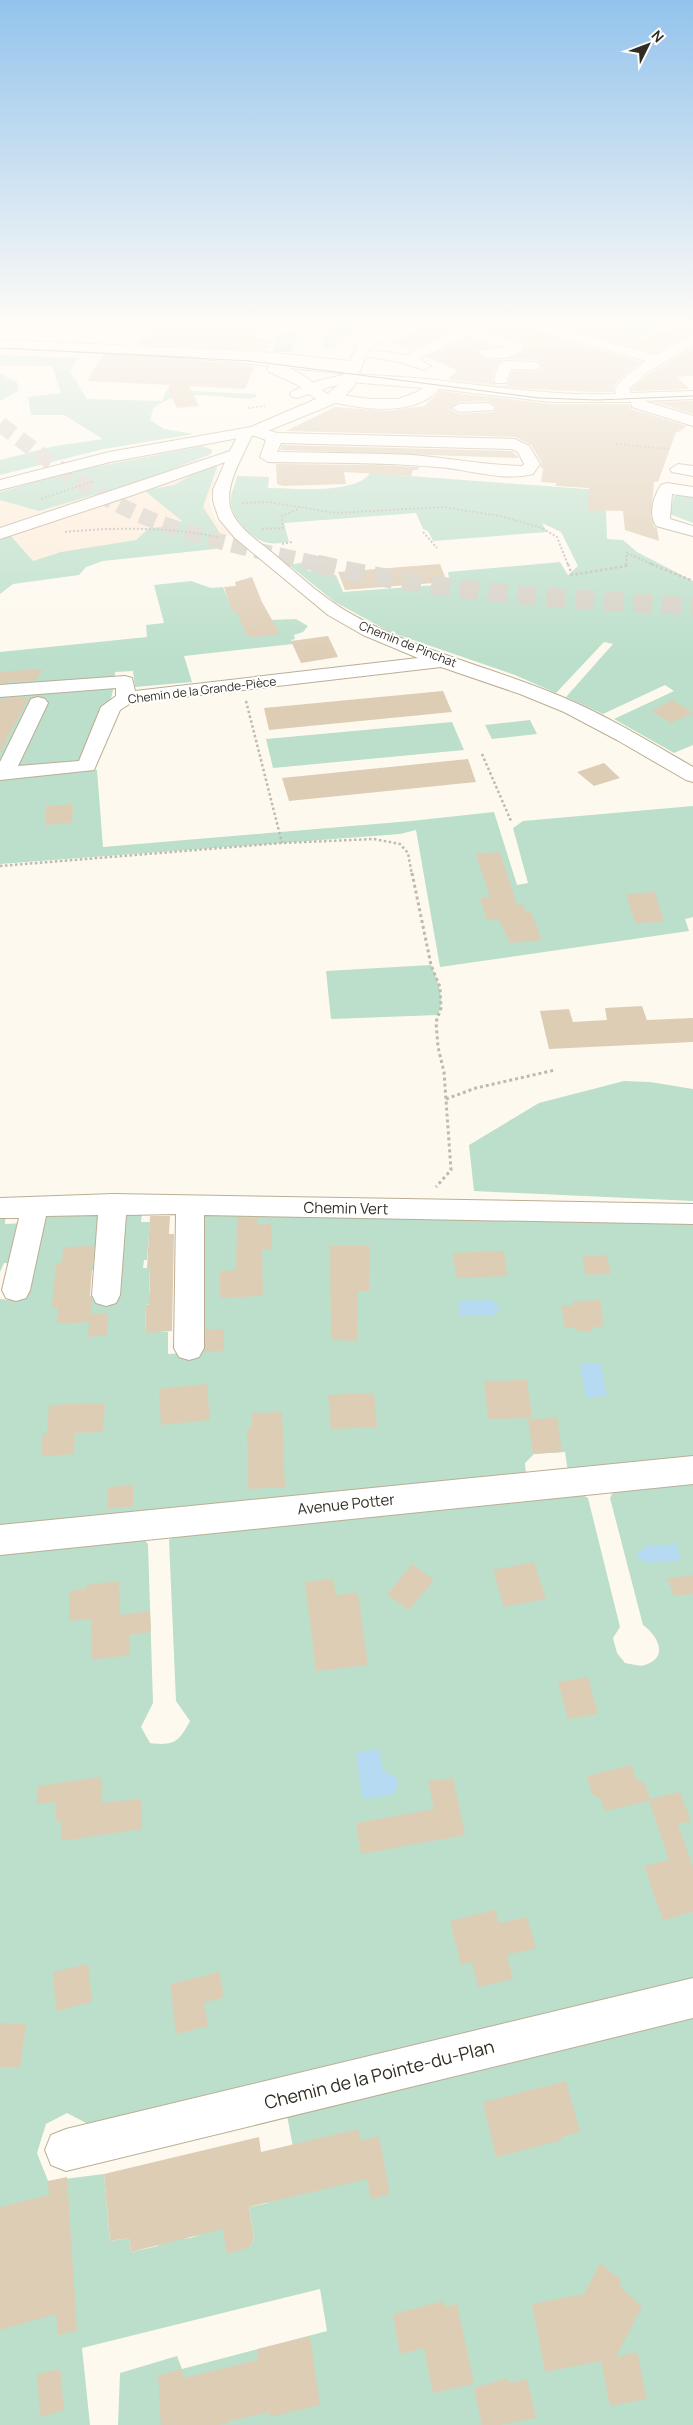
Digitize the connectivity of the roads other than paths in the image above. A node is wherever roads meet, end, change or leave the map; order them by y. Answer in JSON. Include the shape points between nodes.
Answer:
{"nodes":[{"id":1,"x":226,"y":436,"type":"edge"},
{"id":2,"x":247,"y":436,"type":"edge"},
{"id":3,"x":267,"y":436,"type":"edge"},
{"id":4,"x":275,"y":438,"type":"junction"},
{"id":5,"x":236,"y":454,"type":"junction"},
{"id":6,"x":0,"y":486,"type":"edge"},
{"id":7,"x":693,"y":492,"type":"edge"},
{"id":8,"x":693,"y":531,"type":"edge"},
{"id":9,"x":0,"y":534,"type":"edge"},
{"id":10,"x":446,"y":660,"type":"junction"},
{"id":11,"x":0,"y":691,"type":"edge"},
{"id":12,"x":126,"y":698,"type":"junction"},
{"id":13,"x":38,"y":704,"type":"dead end"},
{"id":14,"x":2,"y":773,"type":"edge"},
{"id":15,"x":693,"y":776,"type":"edge"},
{"id":16,"x":113,"y":1204,"type":"junction"},
{"id":17,"x":190,"y":1204,"type":"junction"},
{"id":18,"x":35,"y":1206,"type":"junction"},
{"id":19,"x":0,"y":1208,"type":"edge"},
{"id":20,"x":693,"y":1214,"type":"edge"},
{"id":21,"x":16,"y":1290,"type":"dead end"},
{"id":22,"x":106,"y":1295,"type":"dead end"},
{"id":23,"x":190,"y":1348,"type":"dead end"},
{"id":24,"x":693,"y":1470,"type":"edge"},
{"id":25,"x":0,"y":1540,"type":"edge"},
{"id":26,"x":693,"y":1998,"type":"edge"},
{"id":27,"x":66,"y":2150,"type":"dead end"}],
"edges":[{"from":1,"to":6,"type":"street","via":[[109,457]]},
{"from":2,"to":5,"type":"street","name":"Chemin de Pinchat"},
{"from":3,"to":4,"type":"street"},
{"from":4,"to":4,"type":"street","via":[[268,457],[410,460],[462,464],[485,470],[527,471],[532,464],[524,449],[515,444]]},
{"from":5,"to":9,"type":"street","via":[[33,520]]},
{"from":5,"to":10,"type":"street","name":"Chemin de Pinchat","via":[[225,478],[220,500],[230,524],[333,611],[384,637]]},
{"from":7,"to":8,"type":"street","via":[[667,488],[662,497],[662,522]]},
{"from":10,"to":12,"type":"street","name":"Chemin de la Grande-Pièce"},
{"from":10,"to":15,"type":"street","name":"Chemin de Pinchat","via":[[554,701],[629,738]]},
{"from":11,"to":12,"type":"street","via":[[125,682]]},
{"from":12,"to":14,"type":"street","name":"Chemin de la Grande-Pièce","via":[[111,707],[88,766]]},
{"from":13,"to":14,"type":"street"},
{"from":16,"to":17,"type":"street","name":"Chemin Vert"},
{"from":16,"to":18,"type":"street","name":"Chemin Vert"},
{"from":16,"to":22,"type":"street"},
{"from":17,"to":20,"type":"street","name":"Chemin Vert"},
{"from":17,"to":23,"type":"street"},
{"from":18,"to":19,"type":"street","name":"Chemin Vert"},
{"from":18,"to":21,"type":"street"},
{"from":24,"to":25,"type":"street","name":"Avenue Potter"},
{"from":26,"to":27,"type":"street","name":"Chemin de la Pointe-du-Plan"}]}
